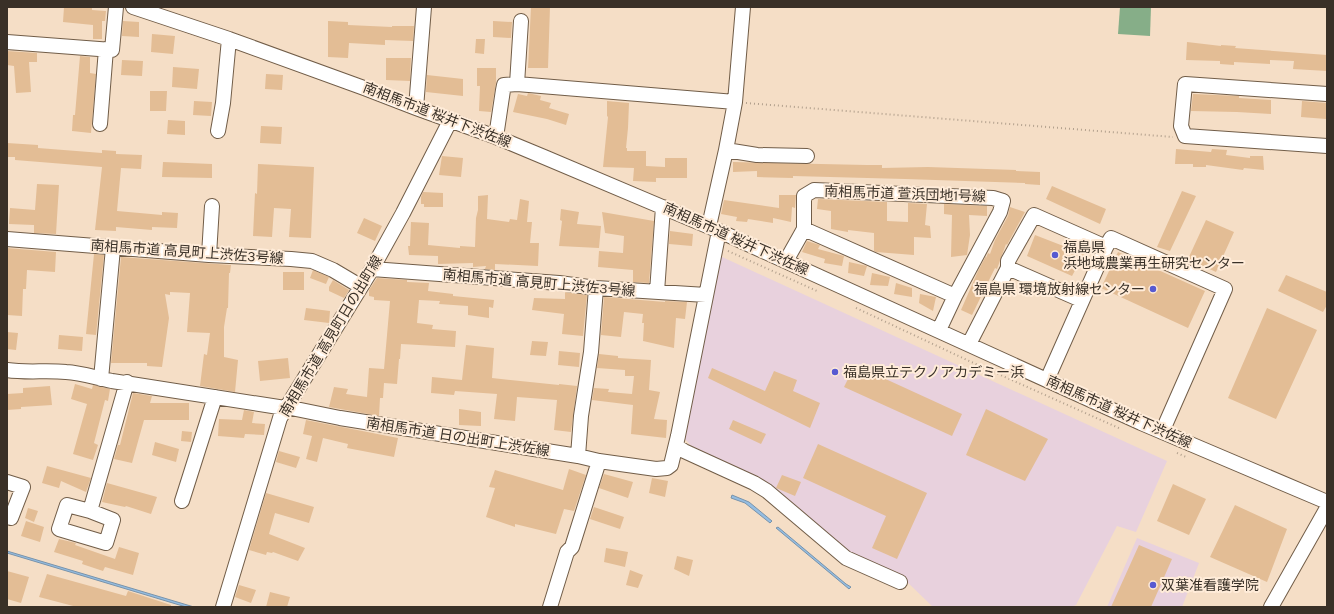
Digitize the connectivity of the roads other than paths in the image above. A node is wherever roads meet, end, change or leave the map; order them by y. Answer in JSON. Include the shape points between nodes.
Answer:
{"nodes":[{"id":1,"x":116,"y":7,"type":"edge"},
{"id":2,"x":133,"y":7,"type":"edge"},
{"id":3,"x":424,"y":7,"type":"edge"},
{"id":4,"x":742,"y":7,"type":"edge"},
{"id":5,"x":521,"y":21,"type":"dead end"},
{"id":6,"x":229,"y":39,"type":"junction"},
{"id":7,"x":7,"y":42,"type":"edge"},
{"id":8,"x":109,"y":49,"type":"junction"},
{"id":9,"x":517,"y":84,"type":"junction"},
{"id":10,"x":1327,"y":94,"type":"edge"},
{"id":11,"x":735,"y":102,"type":"junction"},
{"id":12,"x":416,"y":108,"type":"junction"},
{"id":13,"x":450,"y":121,"type":"junction"},
{"id":14,"x":100,"y":124,"type":"dead end"},
{"id":15,"x":218,"y":131,"type":"dead end"},
{"id":16,"x":496,"y":137,"type":"junction"},
{"id":17,"x":1327,"y":146,"type":"edge"},
{"id":18,"x":726,"y":150,"type":"junction"},
{"id":19,"x":807,"y":156,"type":"dead end"},
{"id":20,"x":212,"y":206,"type":"dead end"},
{"id":21,"x":663,"y":207,"type":"junction"},
{"id":22,"x":714,"y":229,"type":"junction"},
{"id":23,"x":804,"y":229,"type":"junction"},
{"id":24,"x":7,"y":238,"type":"edge"},
{"id":25,"x":1106,"y":247,"type":"junction"},
{"id":26,"x":113,"y":248,"type":"junction"},
{"id":27,"x":209,"y":255,"type":"junction"},
{"id":28,"x":786,"y":261,"type":"junction"},
{"id":29,"x":1008,"y":268,"type":"junction"},
{"id":30,"x":372,"y":269,"type":"junction"},
{"id":31,"x":360,"y":286,"type":"junction"},
{"id":32,"x":596,"y":288,"type":"junction"},
{"id":33,"x":657,"y":292,"type":"junction"},
{"id":34,"x":706,"y":295,"type":"junction"},
{"id":35,"x":955,"y":296,"type":"junction"},
{"id":36,"x":1081,"y":300,"type":"junction"},
{"id":37,"x":939,"y":330,"type":"junction"},
{"id":38,"x":969,"y":344,"type":"junction"},
{"id":39,"x":7,"y":370,"type":"edge"},
{"id":40,"x":101,"y":379,"type":"junction"},
{"id":41,"x":1047,"y":380,"type":"junction"},
{"id":42,"x":127,"y":382,"type":"junction"},
{"id":43,"x":216,"y":397,"type":"junction"},
{"id":44,"x":285,"y":408,"type":"junction"},
{"id":45,"x":1162,"y":432,"type":"junction"},
{"id":46,"x":676,"y":446,"type":"junction"},
{"id":47,"x":578,"y":456,"type":"junction"},
{"id":48,"x":599,"y":461,"type":"junction"},
{"id":49,"x":7,"y":482,"type":"edge"},
{"id":50,"x":182,"y":501,"type":"dead end"},
{"id":51,"x":1327,"y":502,"type":"edge"},
{"id":52,"x":1327,"y":508,"type":"edge"},
{"id":53,"x":90,"y":511,"type":"dead end"},
{"id":54,"x":7,"y":516,"type":"edge"},
{"id":55,"x":900,"y":582,"type":"dead end"},
{"id":56,"x":223,"y":607,"type":"edge"},
{"id":57,"x":550,"y":607,"type":"edge"},
{"id":58,"x":1271,"y":607,"type":"edge"}],
"edges":[{"from":1,"to":8,"type":"street"},
{"from":2,"to":6,"type":"street","name":"南相馬市道 桜井下渋佐線"},
{"from":3,"to":12,"type":"street"},
{"from":4,"to":11,"type":"street","name":"南相馬市道 日の出町上渋佐線"},
{"from":5,"to":9,"type":"street"},
{"from":6,"to":12,"type":"street","name":"南相馬市道 桜井下渋佐線"},
{"from":6,"to":15,"type":"street"},
{"from":7,"to":8,"type":"street"},
{"from":8,"to":14,"type":"street"},
{"from":9,"to":11,"type":"street"},
{"from":9,"to":16,"type":"street","via":[[504,85],[502,90]]},
{"from":10,"to":17,"type":"street","via":[[1185,84],[1181,126],[1185,136]]},
{"from":11,"to":18,"type":"street","name":"南相馬市道 日の出町上渋佐線"},
{"from":12,"to":13,"type":"street","name":"南相馬市道 桜井下渋佐線"},
{"from":13,"to":16,"type":"street","name":"南相馬市道 桜井下渋佐線"},
{"from":13,"to":30,"type":"street","name":"南相馬市道 高見町日の出町線"},
{"from":16,"to":21,"type":"street","name":"南相馬市道 桜井下渋佐線"},
{"from":18,"to":19,"type":"street","via":[[757,155]]},
{"from":18,"to":22,"type":"street","name":"南相馬市道 日の出町上渋佐線"},
{"from":20,"to":27,"type":"street"},
{"from":21,"to":22,"type":"street","name":"南相馬市道 桜井下渋佐線"},
{"from":21,"to":33,"type":"street"},
{"from":22,"to":28,"type":"street","name":"南相馬市道 桜井下渋佐線"},
{"from":22,"to":34,"type":"street","name":"南相馬市道 日の出町上渋佐線"},
{"from":23,"to":28,"type":"street","name":"南相馬市道 萱浜団地1号線"},
{"from":23,"to":35,"type":"street"},
{"from":23,"to":35,"type":"street","name":"南相馬市道 萱浜団地1号線","via":[[804,196],[814,190],[993,198],[1003,201],[1000,212]]},
{"from":24,"to":26,"type":"street","name":"南相馬市道 高見町上渋佐3号線"},
{"from":25,"to":29,"type":"street","via":[[1034,215],[1008,261]]},
{"from":25,"to":36,"type":"street"},
{"from":25,"to":45,"type":"street","via":[[1111,238],[1225,290]]},
{"from":26,"to":27,"type":"street","name":"南相馬市道 高見町上渋佐3号線"},
{"from":26,"to":40,"type":"street"},
{"from":27,"to":31,"type":"street","name":"南相馬市道 高見町上渋佐3号線","via":[[312,261]]},
{"from":28,"to":37,"type":"street","name":"南相馬市道 桜井下渋佐線"},
{"from":29,"to":36,"type":"street"},
{"from":29,"to":38,"type":"street"},
{"from":30,"to":31,"type":"street","name":"南相馬市道 高見町日の出町線"},
{"from":30,"to":32,"type":"street","name":"南相馬市道 高見町上渋佐3号線"},
{"from":31,"to":44,"type":"street","name":"南相馬市道 高見町日の出町線"},
{"from":32,"to":33,"type":"street","name":"南相馬市道 高見町上渋佐3号線"},
{"from":32,"to":47,"type":"street"},
{"from":33,"to":34,"type":"street","name":"南相馬市道 高見町上渋佐3号線"},
{"from":34,"to":46,"type":"street","name":"南相馬市道 日の出町上渋佐線"},
{"from":35,"to":37,"type":"street","name":"南相馬市道 萱浜団地1号線"},
{"from":36,"to":41,"type":"street"},
{"from":37,"to":38,"type":"street","name":"南相馬市道 桜井下渋佐線"},
{"from":38,"to":41,"type":"street","name":"南相馬市道 桜井下渋佐線"},
{"from":39,"to":40,"type":"street","name":"南相馬市道 日の出町上渋佐線","via":[[65,372]]},
{"from":40,"to":42,"type":"street","name":"南相馬市道 日の出町上渋佐線"},
{"from":41,"to":45,"type":"street","name":"南相馬市道 桜井下渋佐線"},
{"from":42,"to":43,"type":"street","name":"南相馬市道 日の出町上渋佐線"},
{"from":42,"to":53,"type":"street"},
{"from":43,"to":44,"type":"street","name":"南相馬市道 日の出町上渋佐線"},
{"from":43,"to":50,"type":"street"},
{"from":44,"to":47,"type":"street","name":"南相馬市道 日の出町上渋佐線"},
{"from":44,"to":56,"type":"street","name":"南相馬市道 高見町日の出町線"},
{"from":45,"to":51,"type":"street","name":"南相馬市道 桜井下渋佐線"},
{"from":46,"to":48,"type":"street","name":"南相馬市道 日の出町上渋佐線","via":[[671,465],[667,468],[656,469]]},
{"from":46,"to":55,"type":"street","via":[[754,483],[767,491],[846,558]]},
{"from":47,"to":48,"type":"street","name":"南相馬市道 日の出町上渋佐線"},
{"from":48,"to":57,"type":"street"},
{"from":49,"to":54,"type":"street","via":[[23,487],[11,518]]},
{"from":52,"to":58,"type":"street"}]}
